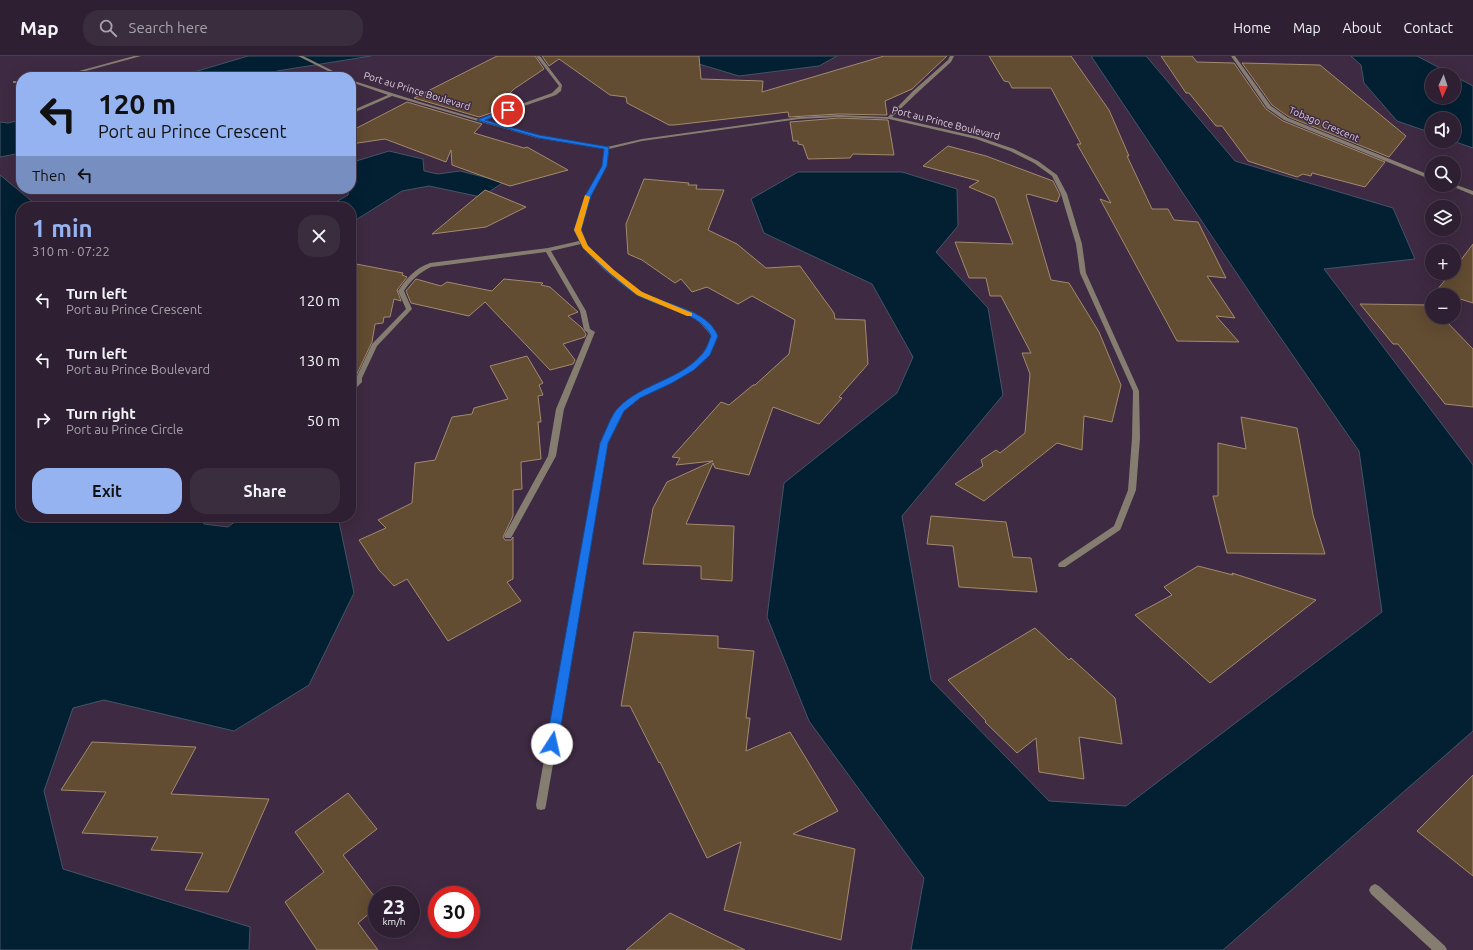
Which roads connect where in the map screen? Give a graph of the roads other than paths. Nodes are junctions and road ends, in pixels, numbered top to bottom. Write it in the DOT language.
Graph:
graph roads {
  1 [pos="139,56"];
  2 [pos="300,56"];
  3 [pos="538,56"];
  4 [pos="952,56"];
  5 [pos="1233,56"];
  6 [pos="79,72"];
  7 [pos="332,72"];
  8 [pos="356,83"];
  9 [pos="391,95"];
  10 [pos="356,111"];
  11 [pos="889,118"];
  12 [pos="479,120"];
  13 [pos="607,148"];
  14 [pos="1425,175"];
  15 [pos="1461,188"];
  16 [pos="1473,193"];
  17 [pos="583,242"];
  18 [pos="548,250"];
  19 [pos="356,384"];
  20 [pos="508,536"];
  21 [pos="1062,565"];
  22 [pos="541,805"];
  23 [pos="1375,890"];
  24 [pos="1441,950"];
  1 -- 6 [label="street"];
  2 -- 7 [label="street"];
  3 -- 12 [label="street"];
  4 -- 11 [label="street"];
  5 -- 14 [label="street, Tobago Crescent"];
  8 -- 9 [label="street, Port au Prince Boulevard"];
  9 -- 10 [label="street"];
  9 -- 12 [label="street, Port au Prince Boulevard"];
  11 -- 13 [label="street, Port au Prince Boulevard"];
  11 -- 21 [label="street, Port au Prince Boulevard"];
  12 -- 13 [label="street, Port au Prince Boulevard"];
  13 -- 17 [label="street"];
  15 -- 16 [label="street"];
  17 -- 18 [label="street"];
  17 -- 22 [label="street"];
  18 -- 19 [label="street"];
  18 -- 20 [label="street"];
  23 -- 24 [label="street"];
}
